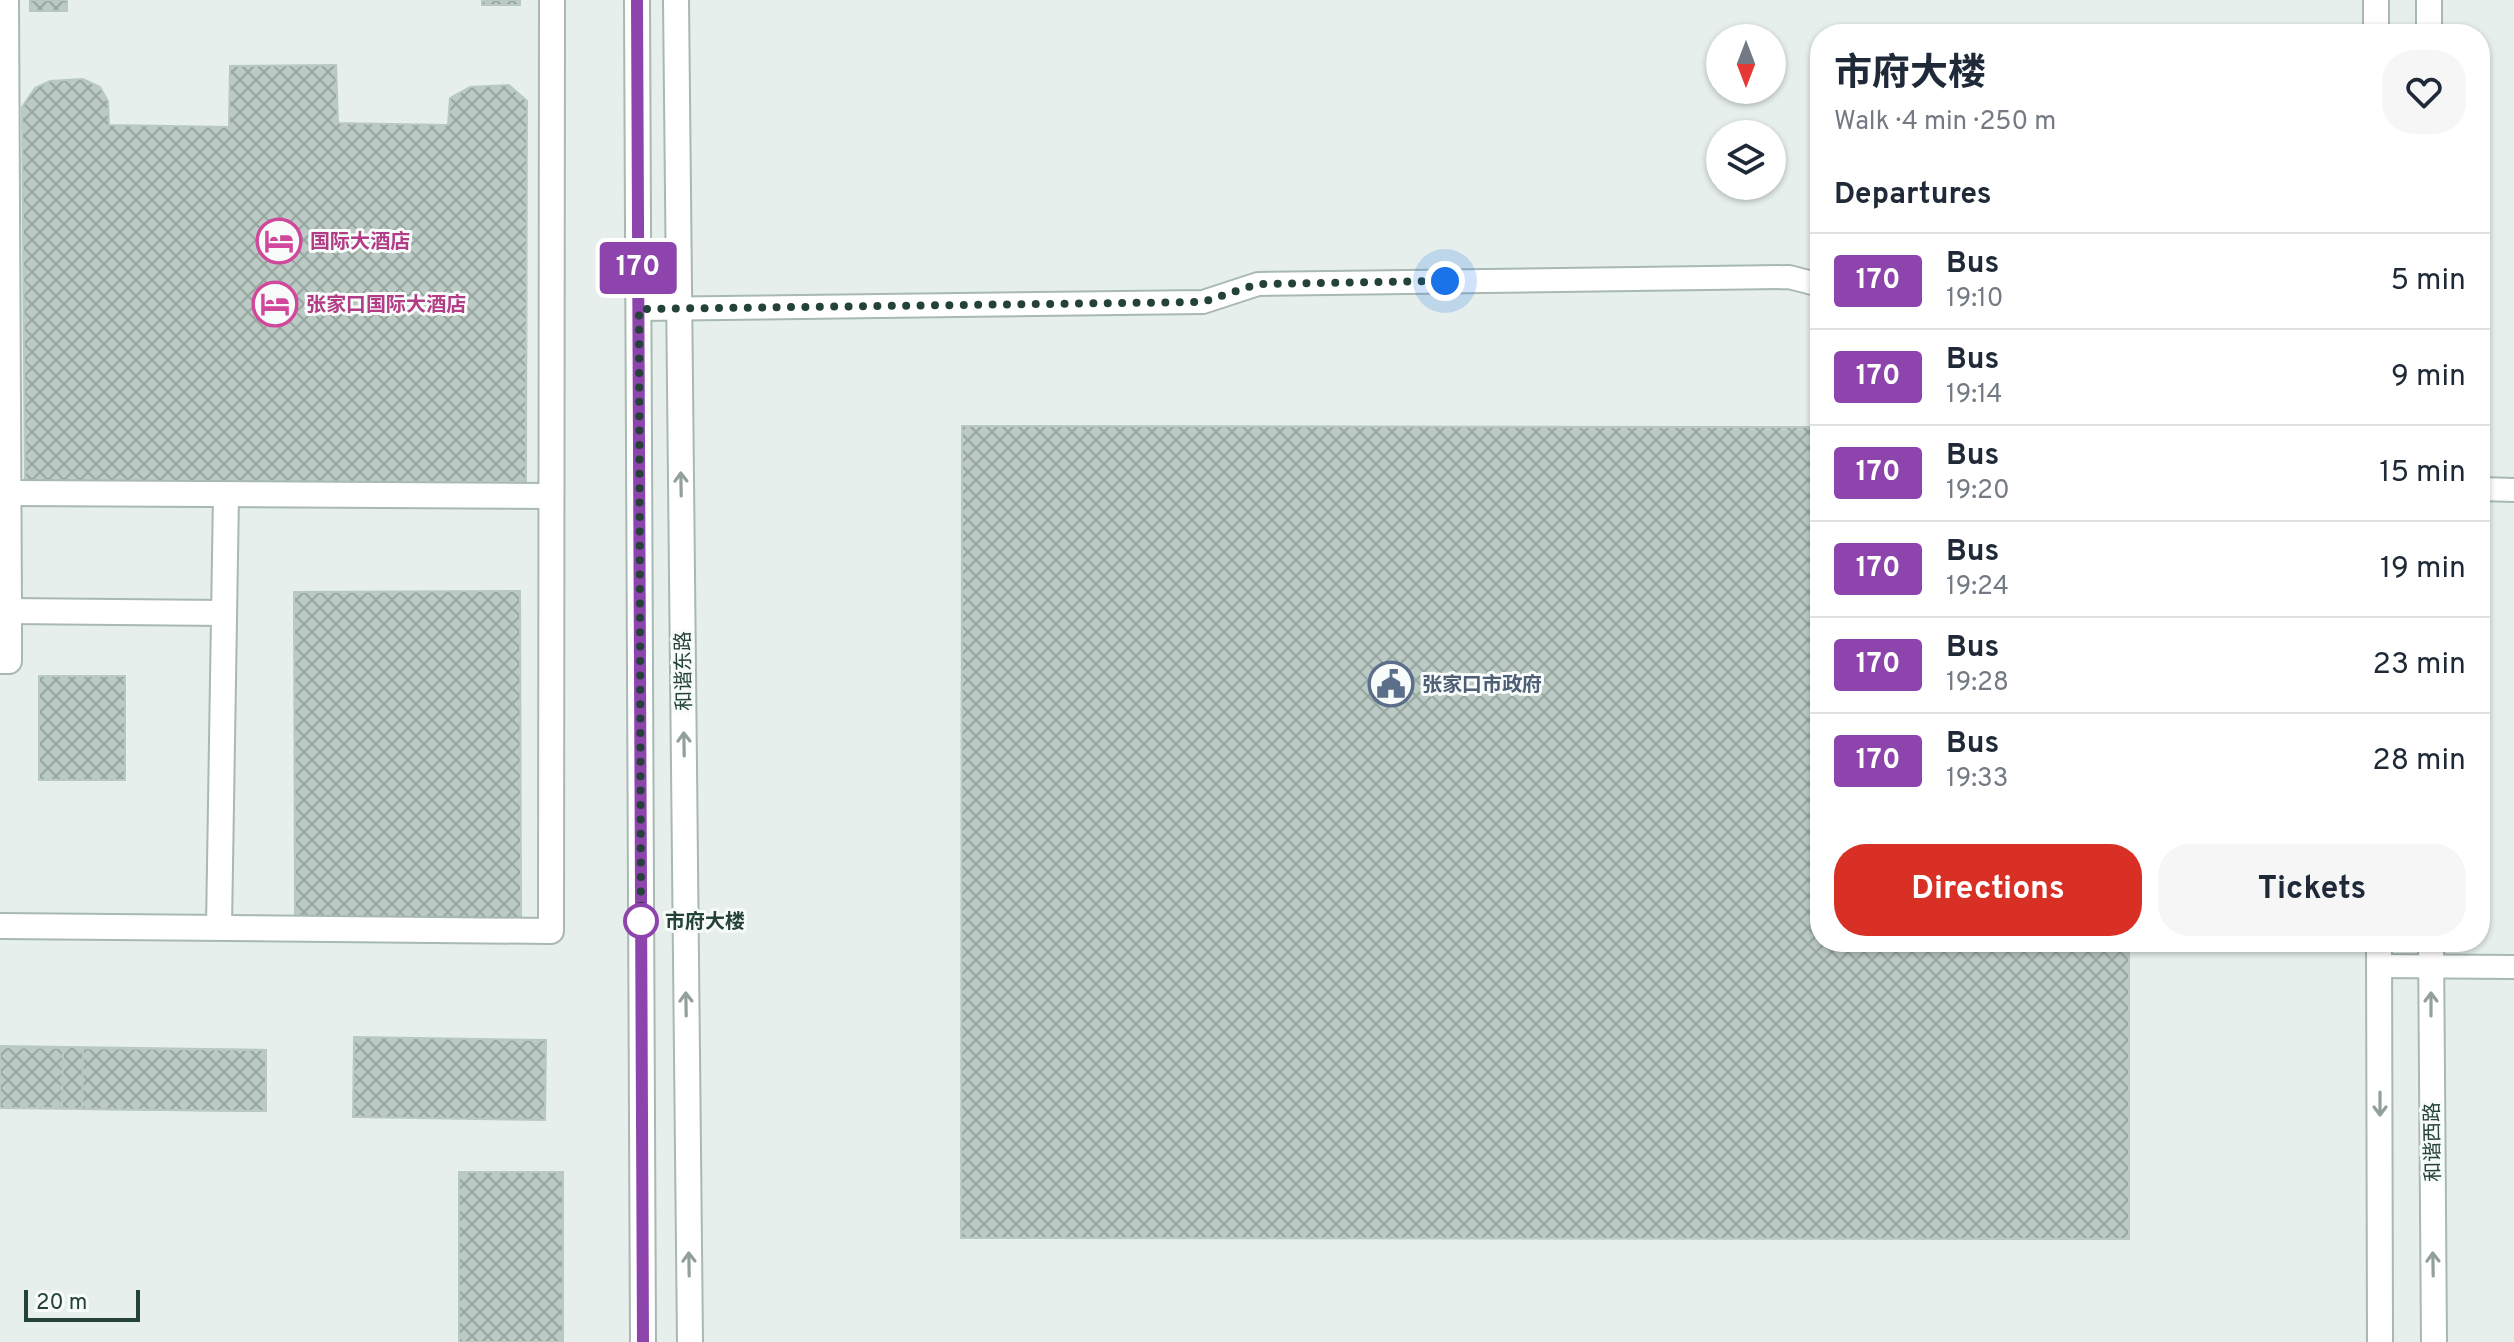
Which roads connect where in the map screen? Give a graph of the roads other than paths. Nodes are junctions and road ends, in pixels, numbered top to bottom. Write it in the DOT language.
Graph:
graph roads {
  1 [pos="6,0"];
  2 [pos="552,0"];
  3 [pos="637,0"];
  4 [pos="676,0"];
  5 [pos="2376,0"];
  6 [pos="2429,0"];
  7 [pos="2376,24"];
  8 [pos="2429,24"];
  9 [pos="1810,282"];
  10 [pos="679,307"];
  11 [pos="639,309"];
  12 [pos="2490,489"];
  13 [pos="2514,490"];
  14 [pos="10,493"];
  15 [pos="226,495"];
  16 [pos="551,496"];
  17 [pos="9,611"];
  18 [pos="224,613"];
  19 [pos="0,661"];
  20 [pos="0,926"];
  21 [pos="219,927"];
  22 [pos="2379,954"];
  23 [pos="2431,954"];
  24 [pos="2514,967"];
  25 [pos="643,1342"];
  26 [pos="690,1342"];
  27 [pos="2380,1342"];
  28 [pos="2434,1342"];
  1 -- 14 [label="street"];
  2 -- 16 [label="street"];
  3 -- 11 [label="street"];
  4 -- 10 [label="street, 和谐东路"];
  5 -- 7 [label="street"];
  6 -- 8 [label="street"];
  9 -- 10 [label="lane"];
  10 -- 11 [label="lane"];
  26 -- 10 [label="street, 和谐东路, one-way"];
  11 -- 25 [label="street"];
  12 -- 13 [label="lane"];
  14 -- 15 [label="street"];
  14 -- 17 [label="street"];
  15 -- 16 [label="street"];
  15 -- 18 [label="street"];
  16 -- 21 [label="street"];
  17 -- 18 [label="street"];
  17 -- 19 [label="street"];
  18 -- 21 [label="street"];
  20 -- 21 [label="street"];
  22 -- 23 [label="lane"];
  22 -- 27 [label="street, one-way"];
  23 -- 24 [label="lane"];
  28 -- 23 [label="street, 和谐西路, one-way"];
}
